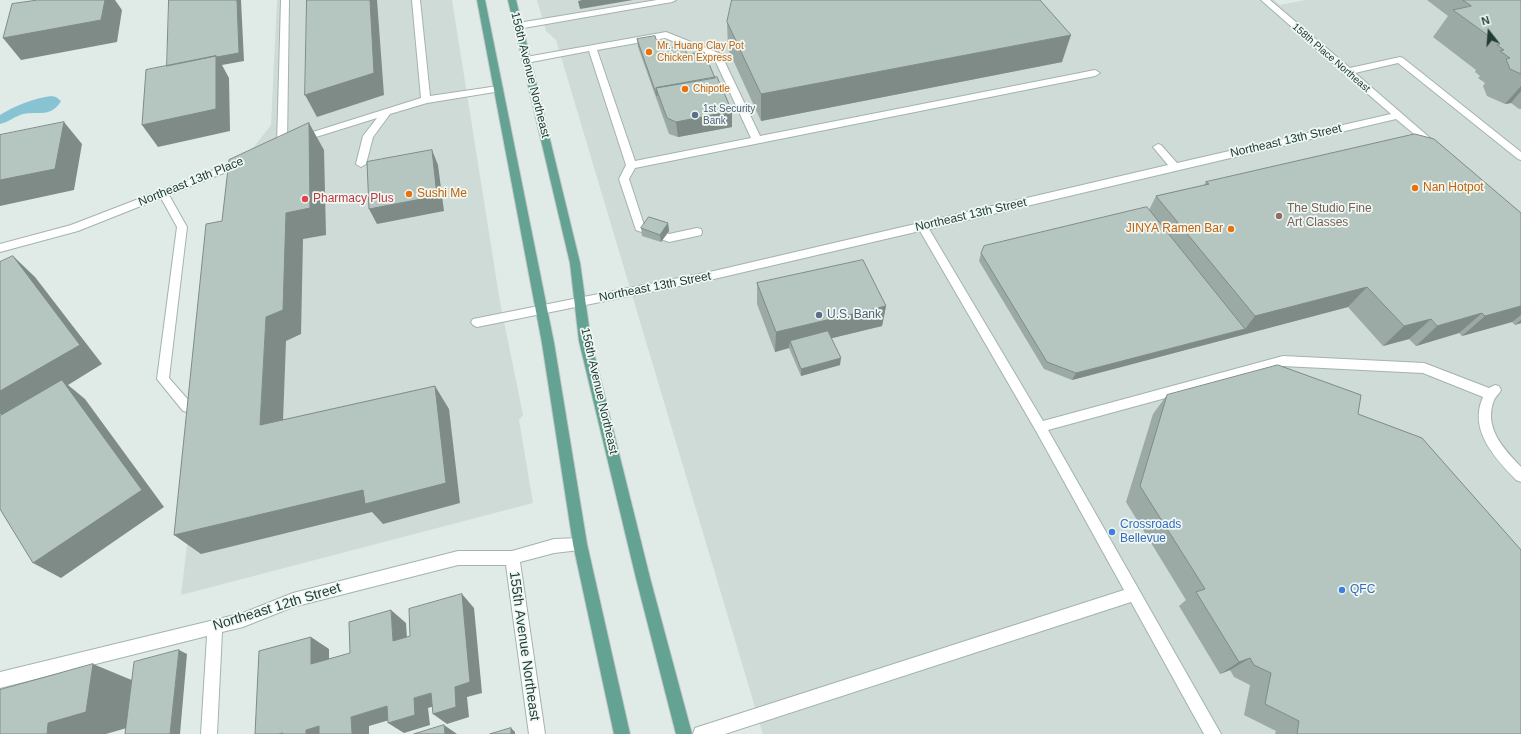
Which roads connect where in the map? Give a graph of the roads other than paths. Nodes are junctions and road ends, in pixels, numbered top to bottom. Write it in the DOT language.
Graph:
graph roads {
  1 [pos="285,0"];
  2 [pos="416,0"];
  3 [pos="481,0"];
  4 [pos="512,0"];
  5 [pos="672,0"];
  6 [pos="1266,0"];
  7 [pos="518,26"];
  8 [pos="592,48"];
  9 [pos="526,60"];
  10 [pos="1346,72"];
  11 [pos="1095,73"];
  12 [pos="498,89"];
  13 [pos="426,100"];
  14 [pos="386,113"];
  15 [pos="1398,115"];
  16 [pos="757,140"];
  17 [pos="1158,147"];
  18 [pos="1440,151"];
  19 [pos="252,157"];
  20 [pos="1521,157"];
  21 [pos="360,164"];
  22 [pos="631,165"];
  23 [pos="1175,167"];
  24 [pos="163,193"];
  25 [pos="923,226"];
  26 [pos="696,232"];
  27 [pos="0,248"];
  28 [pos="581,301"];
  29 [pos="541,308"];
  30 [pos="477,322"];
  31 [pos="187,407"];
  32 [pos="1040,428"];
  33 [pos="1521,476"];
  34 [pos="580,544"];
  35 [pos="512,558"];
  36 [pos="1134,594"];
  37 [pos="216,626"];
  38 [pos="0,680"];
  39 [pos="208,734"];
  40 [pos="537,734"];
  41 [pos="622,734"];
  42 [pos="684,734"];
  43 [pos="702,734"];
  44 [pos="1213,734"];
  1 -- 14 [label="street"];
  2 -- 13 [label="street"];
  3 -- 12 [label="main road"];
  4 -- 7 [label="main road, 156th Avenue Northeast"];
  5 -- 7 [label="street"];
  6 -- 10 [label="street, 158th Place Northeast"];
  7 -- 9 [label="main road, 156th Avenue Northeast"];
  8 -- 9 [label="street"];
  8 -- 16 [label="street"];
  8 -- 22 [label="street"];
  9 -- 28 [label="main road, 156th Avenue Northeast"];
  10 -- 15 [label="street, 158th Place Northeast"];
  10 -- 20 [label="street"];
  11 -- 16 [label="street"];
  12 -- 13 [label="street"];
  12 -- 29 [label="main road"];
  13 -- 14 [label="street"];
  14 -- 21 [label="street"];
  15 -- 18 [label="street, 158th Place Northeast"];
  15 -- 23 [label="street, Northeast 13th Street"];
  16 -- 22 [label="street"];
  17 -- 23 [label="street"];
  19 -- 24 [label="street, Northeast 13th Place"];
  22 -- 26 [label="street"];
  23 -- 25 [label="street, Northeast 13th Street"];
  24 -- 27 [label="street, Northeast 13th Place"];
  24 -- 31 [label="street"];
  25 -- 28 [label="street, Northeast 13th Street"];
  25 -- 32 [label="street"];
  28 -- 29 [label="street, Northeast 13th Street"];
  28 -- 42 [label="main road, 156th Avenue Northeast"];
  29 -- 30 [label="street, Northeast 13th Street"];
  29 -- 34 [label="main road"];
  32 -- 33 [label="street"];
  32 -- 36 [label="street"];
  34 -- 35 [label="street, Northeast 12th Street"];
  34 -- 41 [label="main road"];
  35 -- 37 [label="street, Northeast 12th Street"];
  35 -- 40 [label="street, 155th Avenue Northeast"];
  36 -- 43 [label="street"];
  36 -- 44 [label="street"];
  37 -- 38 [label="street, Northeast 12th Street"];
  37 -- 39 [label="street"];
}
